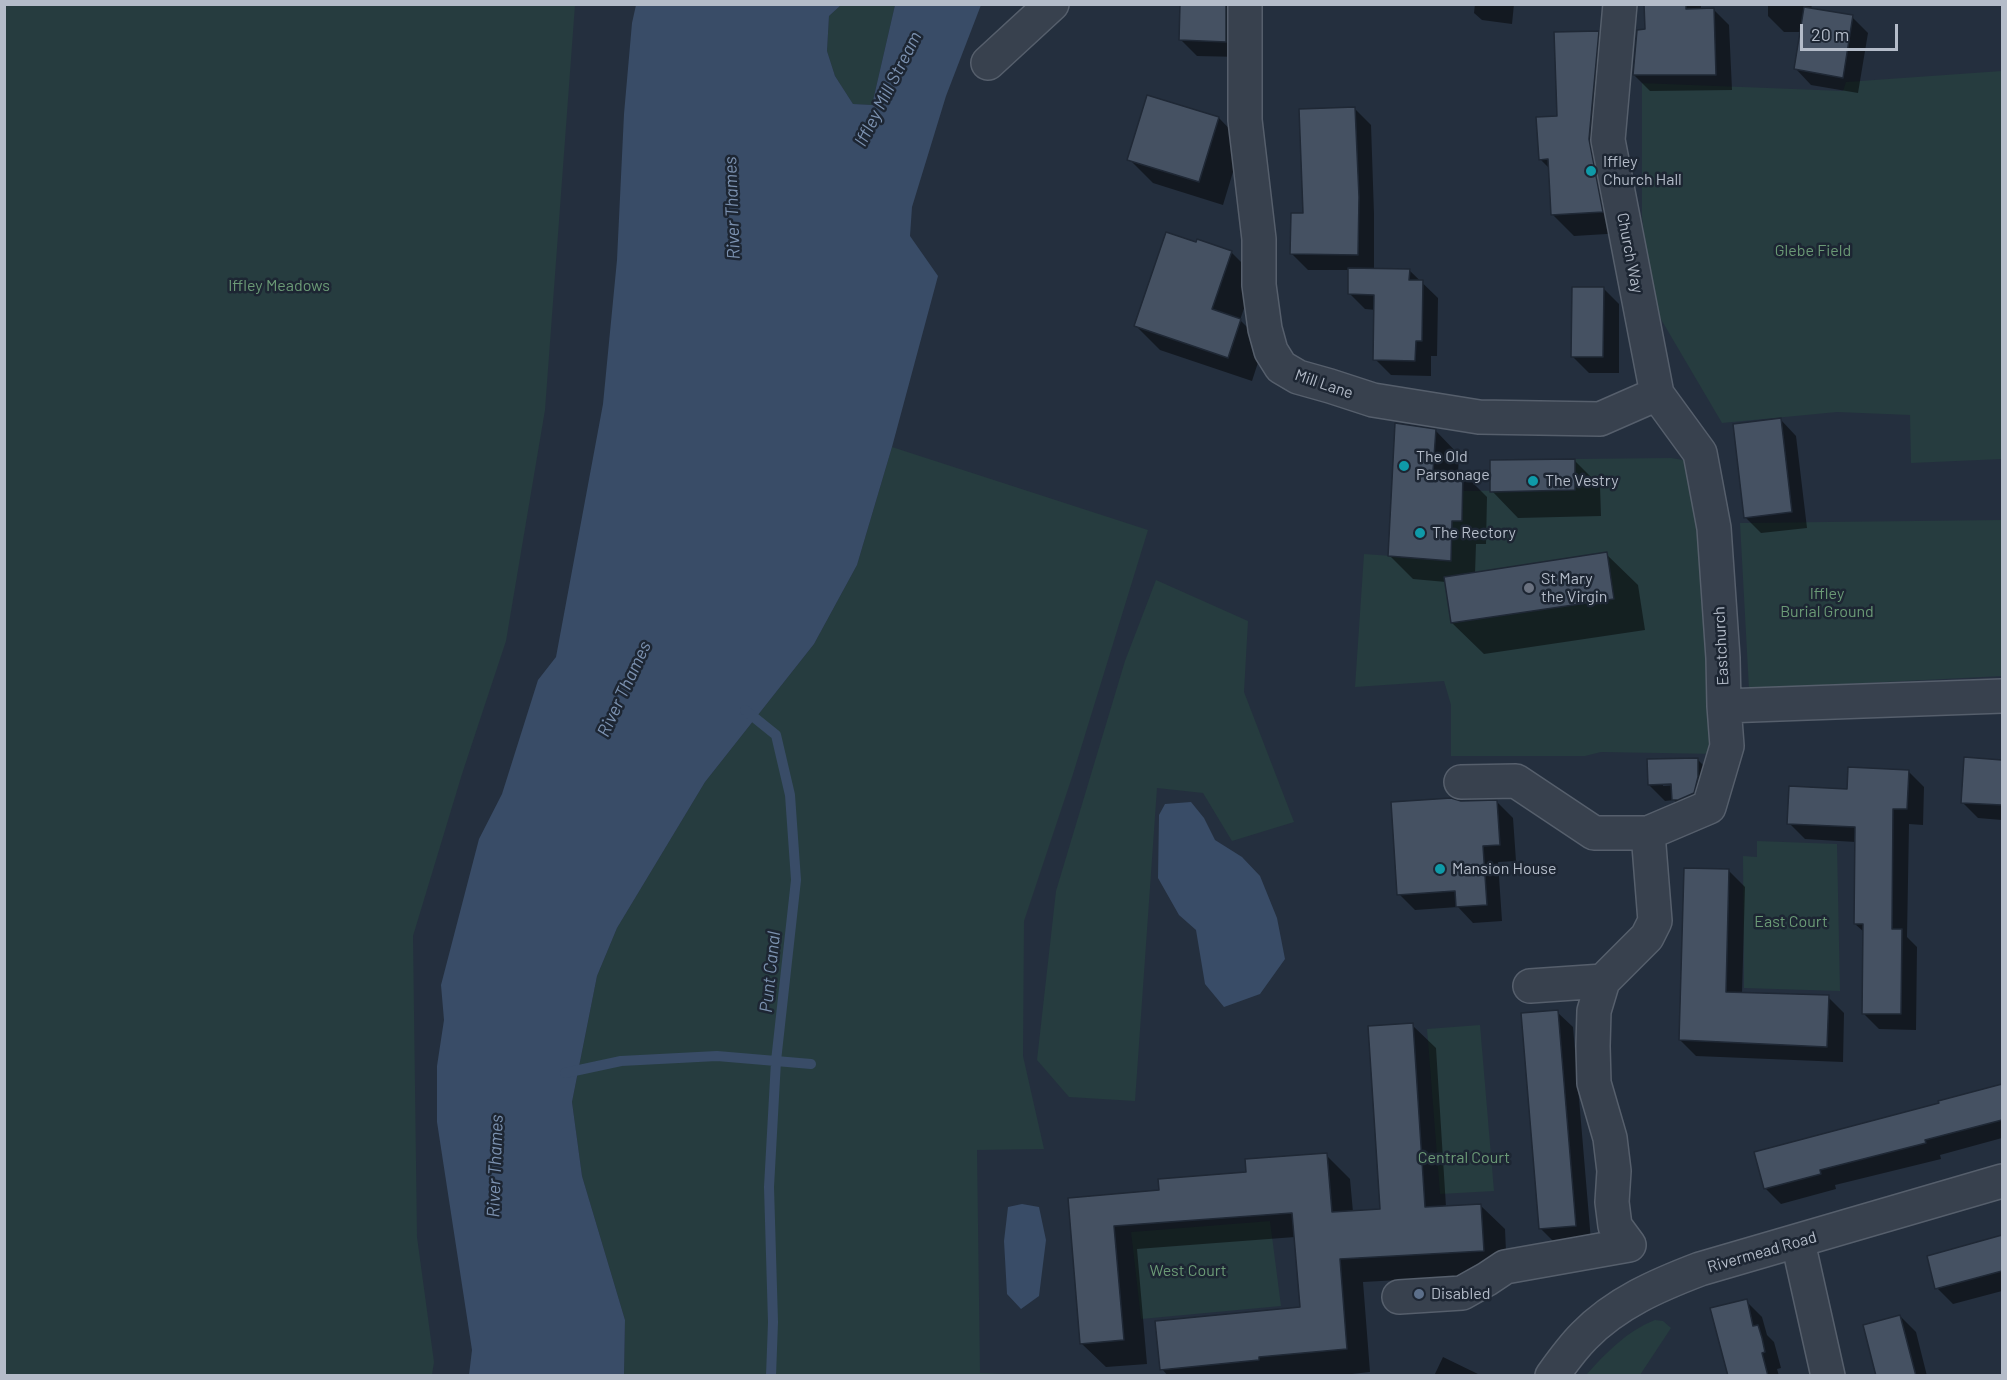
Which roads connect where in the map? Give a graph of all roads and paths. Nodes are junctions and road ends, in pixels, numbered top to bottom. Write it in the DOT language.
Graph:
graph roads {
  1 [pos="1052,4"];
  2 [pos="1245,4"];
  3 [pos="1620,4"];
  4 [pos="988,63"];
  5 [pos="1657,394"];
  6 [pos="2002,696"];
  7 [pos="1724,706"];
  8 [pos="1461,782"];
  9 [pos="1648,833"];
  10 [pos="1603,981"];
  11 [pos="1530,986"];
  12 [pos="2002,1181"];
  13 [pos="1798,1242"];
  14 [pos="1629,1245"];
  15 [pos="1654,1287"];
  16 [pos="1400,1297"];
  17 [pos="1552,1376"];
  18 [pos="1828,1376"];
  1 -- 4 [label="street"];
  2 -- 5 [label="street, Mill Lane"];
  3 -- 5 [label="street, Church Way"];
  5 -- 7 [label="street, Eastchurch"];
  6 -- 7 [label="street, Eastchurch"];
  7 -- 9 [label="street"];
  8 -- 9 [label="street"];
  9 -- 10 [label="street"];
  10 -- 11 [label="street"];
  10 -- 14 [label="street"];
  12 -- 13 [label="street, Rivermead Road"];
  13 -- 15 [label="street, Rivermead Road"];
  13 -- 18 [label="street"];
  14 -- 15 [label="street"];
  14 -- 16 [label="street"];
  15 -- 17 [label="street, Rivermead Road"];
}
